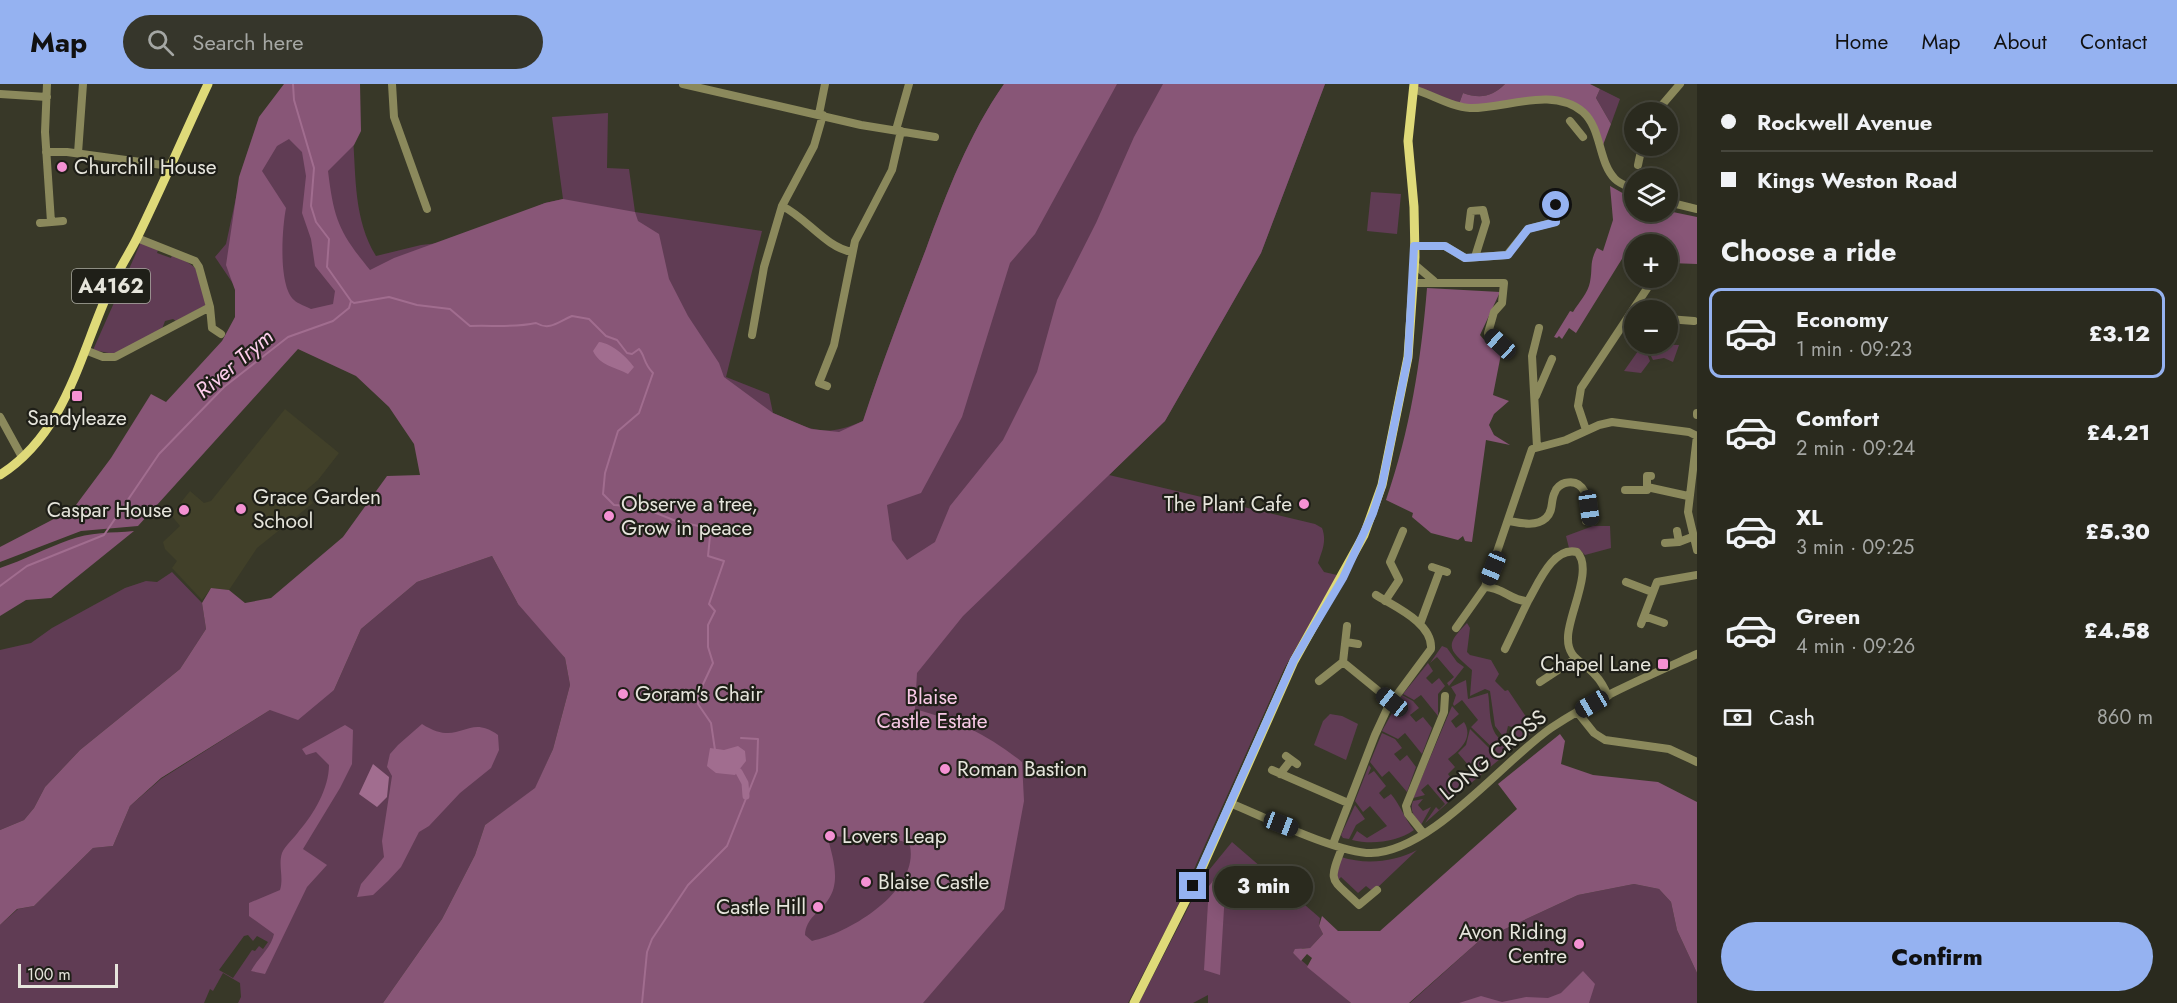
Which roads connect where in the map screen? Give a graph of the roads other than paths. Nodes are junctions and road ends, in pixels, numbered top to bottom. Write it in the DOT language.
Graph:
graph roads {
  1 [pos="47,84"];
  2 [pos="83,84"];
  3 [pos="208,84"];
  4 [pos="392,84"];
  5 [pos="683,84"];
  6 [pos="825,84"];
  7 [pos="909,84"];
  8 [pos="1680,84"];
  9 [pos="1413,87"];
  10 [pos="0,94"];
  11 [pos="47,97"];
  12 [pos="1665,102"];
  13 [pos="821,114"];
  14 [pos="1588,118"];
  15 [pos="1570,121"];
  16 [pos="1577,127"];
  17 [pos="898,130"];
  18 [pos="935,137"];
  19 [pos="1582,137"];
  20 [pos="46,152"];
  21 [pos="78,153"];
  22 [pos="1640,156"];
  23 [pos="1638,165"];
  24 [pos="170,166"];
  25 [pos="1624,184"];
  26 [pos="1558,202"];
  27 [pos="427,204"];
  28 [pos="1678,204"];
  29 [pos="782,206"];
  30 [pos="1697,209"];
  31 [pos="63,221"];
  32 [pos="51,222"];
  33 [pos="40,223"];
  34 [pos="1469,226"];
  35 [pos="137,238"];
  36 [pos="1414,246"];
  37 [pos="852,252"];
  38 [pos="1475,257"];
  39 [pos="1414,264"];
  40 [pos="1434,281"];
  41 [pos="1414,283"];
  42 [pos="210,307"];
  43 [pos="1678,320"];
  44 [pos="1694,321"];
  45 [pos="1539,328"];
  46 [pos="1624,328"];
  47 [pos="750,331"];
  48 [pos="221,334"];
  49 [pos="1500,344"];
  50 [pos="85,350"];
  51 [pos="1552,358"];
  52 [pos="827,386"];
  53 [pos="1535,398"];
  54 [pos="0,417"];
  55 [pos="1586,430"];
  56 [pos="1697,436"];
  57 [pos="1537,447"];
  58 [pos="22,457"];
  59 [pos="0,475"];
  60 [pos="1651,476"];
  61 [pos="1694,481"];
  62 [pos="1647,487"];
  63 [pos="1625,490"];
  64 [pos="1688,496"];
  65 [pos="1509,521"];
  66 [pos="1586,521"];
  67 [pos="1402,531"];
  68 [pos="1677,531"];
  69 [pos="1692,537"];
  70 [pos="1679,542"];
  71 [pos="1665,543"];
  72 [pos="1697,550"];
  73 [pos="1440,570"];
  74 [pos="1697,575"];
  75 [pos="1626,582"];
  76 [pos="1485,587"];
  77 [pos="1652,592"];
  78 [pos="1376,595"];
  79 [pos="1385,601"];
  80 [pos="1528,601"];
  81 [pos="1664,623"];
  82 [pos="1420,624"];
  83 [pos="1347,626"];
  84 [pos="1456,628"];
  85 [pos="1346,642"];
  86 [pos="1358,644"];
  87 [pos="1506,644"];
  88 [pos="1697,654"];
  89 [pos="1575,659"];
  90 [pos="1342,662"];
  91 [pos="1319,681"];
  92 [pos="1544,682"];
  93 [pos="1445,696"];
  94 [pos="1608,696"];
  95 [pos="1392,702"];
  96 [pos="1578,713"];
  97 [pos="1291,760"];
  98 [pos="1697,762"];
  99 [pos="1272,770"];
  100 [pos="1280,774"];
  101 [pos="1230,803"];
  102 [pos="1348,803"];
  103 [pos="1424,834"];
  104 [pos="1333,844"];
  105 [pos="1342,848"];
  106 [pos="1377,890"];
  107 [pos="1134,1003"];
  1 -- 11 [label="street"];
  2 -- 21 [label="street"];
  3 -- 24 [label="main road, A4162"];
  4 -- 27 [label="street"];
  5 -- 13 [label="street"];
  6 -- 13 [label="street"];
  7 -- 17 [label="street"];
  8 -- 12 [label="street"];
  9 -- 14 [label="street"];
  9 -- 36 [label="main road"];
  10 -- 11 [label="street"];
  11 -- 20 [label="street"];
  13 -- 17 [label="street"];
  13 -- 29 [label="street"];
  14 -- 16 [label="street"];
  14 -- 25 [label="street"];
  15 -- 16 [label="street"];
  16 -- 19 [label="street"];
  17 -- 18 [label="street"];
  17 -- 37 [label="street"];
  20 -- 21 [label="street"];
  20 -- 32 [label="street"];
  21 -- 24 [label="street"];
  22 -- 23 [label="street"];
  24 -- 35 [label="main road, A4162"];
  26 -- 38 [label="street"];
  28 -- 30 [label="street"];
  29 -- 37 [label="street"];
  29 -- 47 [label="street"];
  31 -- 32 [label="street"];
  32 -- 33 [label="street"];
  34 -- 38 [label="street"];
  35 -- 42 [label="street"];
  35 -- 50 [label="main road, A4162"];
  36 -- 38 [label="street"];
  36 -- 39 [label="main road"];
  37 -- 52 [label="street"];
  39 -- 40 [label="street"];
  39 -- 41 [label="main road"];
  40 -- 41 [label="street"];
  40 -- 49 [label="street"];
  41 -- 101 [label="main road"];
  42 -- 48 [label="street"];
  42 -- 50 [label="street"];
  43 -- 44 [label="street"];
  45 -- 53 [label="street"];
  46 -- 55 [label="street"];
  50 -- 58 [label="main road, A4162"];
  51 -- 53 [label="street"];
  53 -- 57 [label="street"];
  54 -- 58 [label="street"];
  55 -- 56 [label="street"];
  55 -- 57 [label="street"];
  56 -- 61 [label="street"];
  57 -- 65 [label="street"];
  58 -- 59 [label="main road, A4162"];
  60 -- 62 [label="street"];
  61 -- 64 [label="street"];
  62 -- 63 [label="street"];
  62 -- 64 [label="street"];
  64 -- 69 [label="street"];
  65 -- 66 [label="street"];
  65 -- 76 [label="street"];
  67 -- 79 [label="street"];
  68 -- 70 [label="street"];
  69 -- 70 [label="street"];
  69 -- 72 [label="street"];
  70 -- 71 [label="street"];
  73 -- 82 [label="street"];
  74 -- 77 [label="street"];
  75 -- 77 [label="street"];
  76 -- 80 [label="street"];
  76 -- 84 [label="street"];
  77 -- 81 [label="street"];
  78 -- 79 [label="street"];
  79 -- 82 [label="street"];
  80 -- 87 [label="street"];
  80 -- 89 [label="street"];
  82 -- 95 [label="street"];
  83 -- 85 [label="street"];
  85 -- 86 [label="street"];
  85 -- 90 [label="street"];
  88 -- 94 [label="street, LONG CROSS"];
  89 -- 92 [label="street"];
  89 -- 94 [label="street"];
  90 -- 91 [label="street"];
  90 -- 95 [label="street"];
  93 -- 103 [label="street"];
  94 -- 96 [label="street, LONG CROSS"];
  95 -- 102 [label="street"];
  96 -- 98 [label="street"];
  96 -- 103 [label="street, LONG CROSS"];
  97 -- 100 [label="street"];
  99 -- 100 [label="street"];
  100 -- 102 [label="street"];
  101 -- 104 [label="street, LONG CROSS"];
  101 -- 107 [label="main road"];
  102 -- 104 [label="street"];
  103 -- 105 [label="street, LONG CROSS"];
  104 -- 105 [label="street, LONG CROSS"];
  105 -- 106 [label="street"];
}
